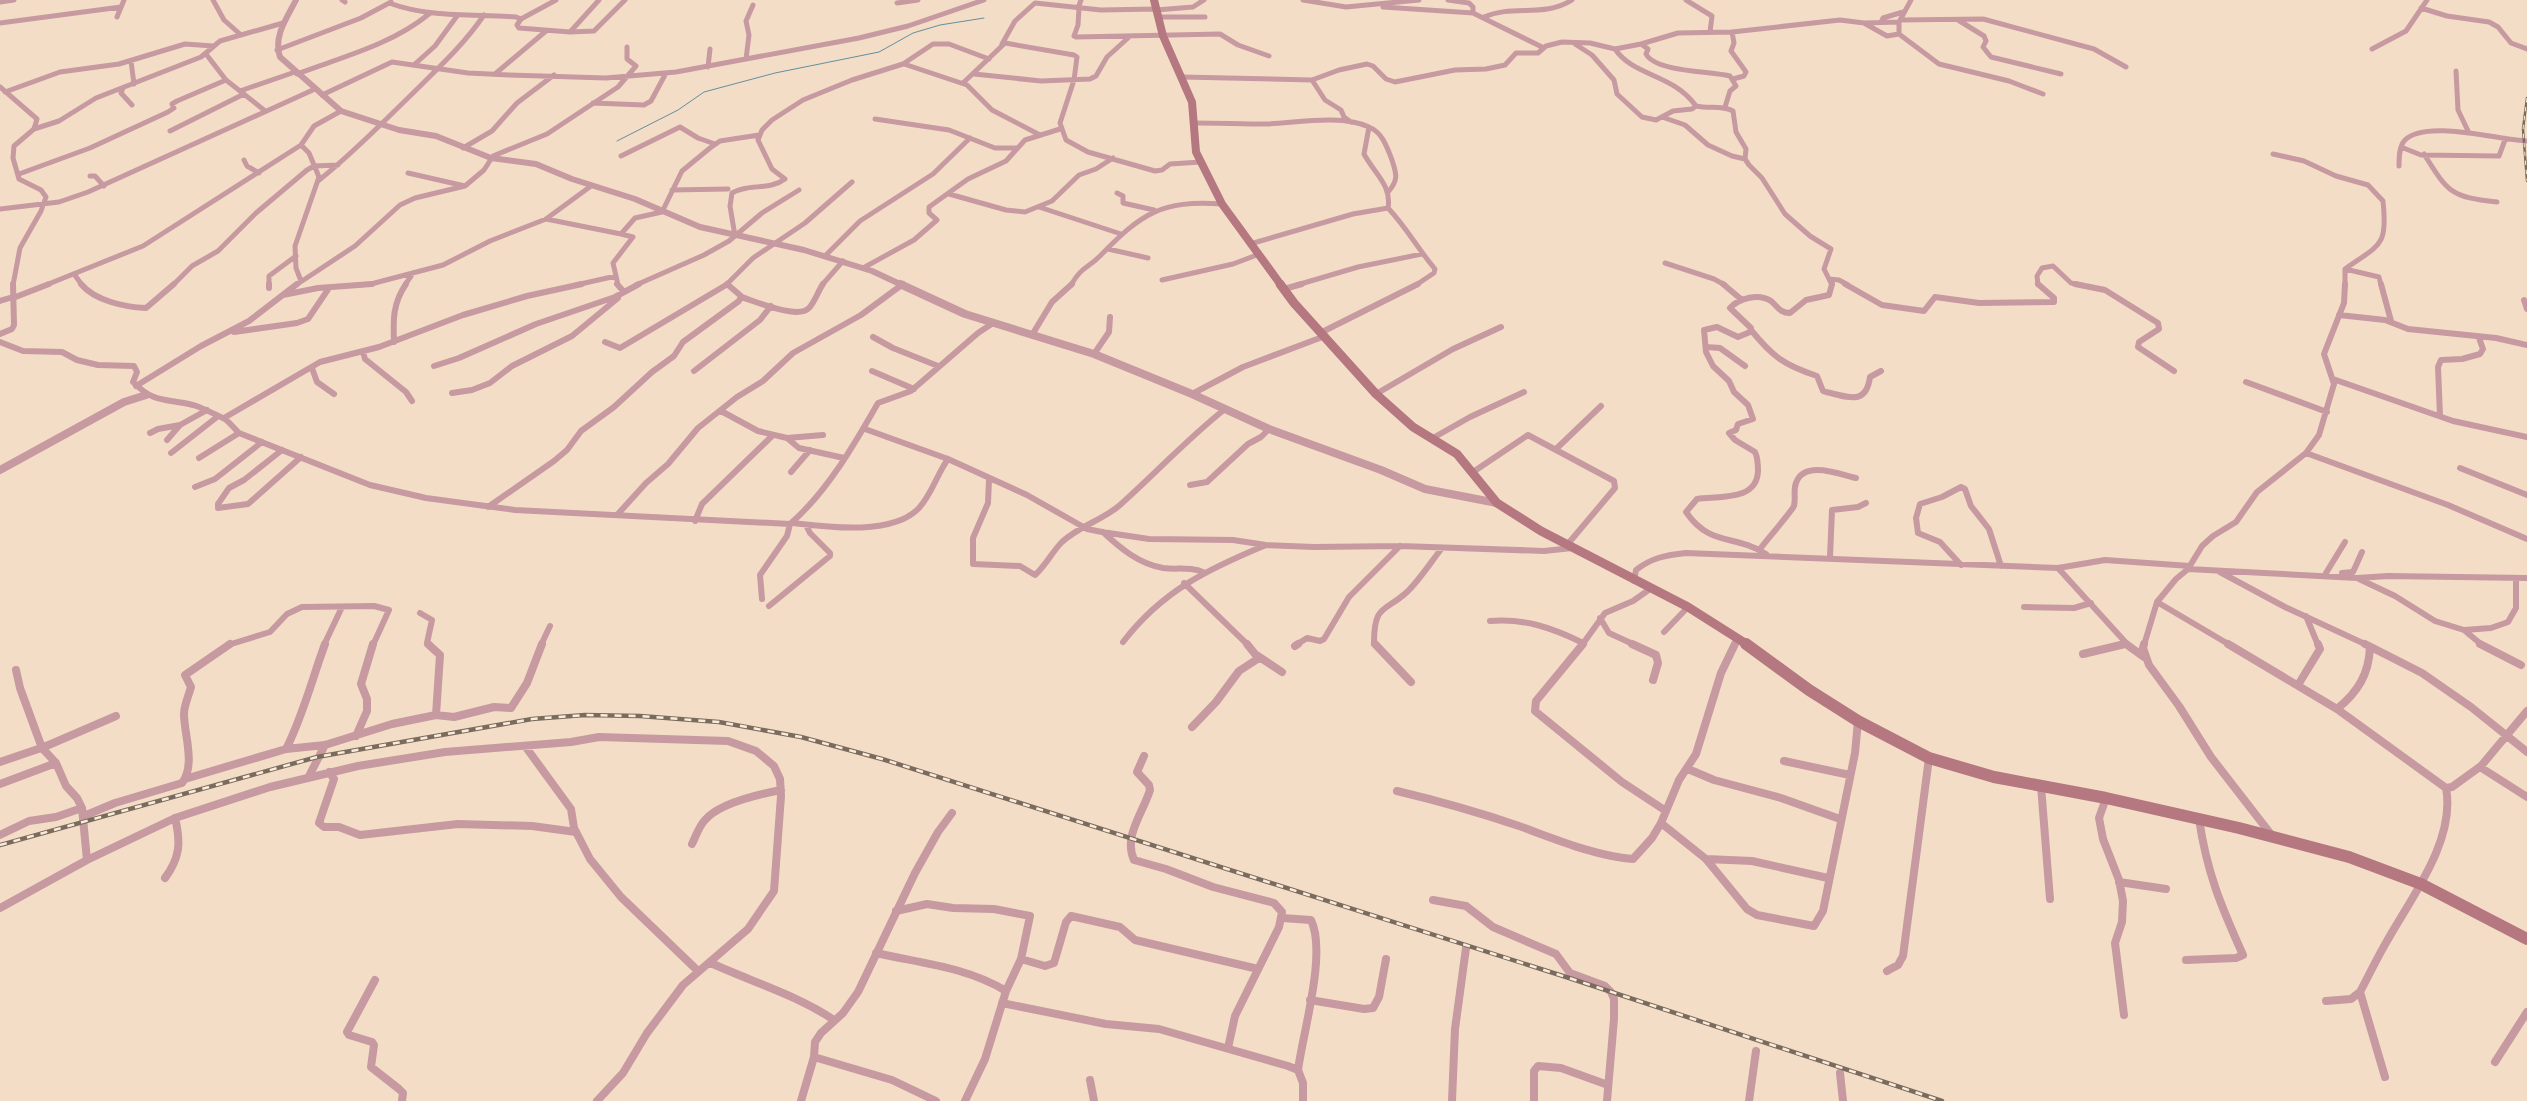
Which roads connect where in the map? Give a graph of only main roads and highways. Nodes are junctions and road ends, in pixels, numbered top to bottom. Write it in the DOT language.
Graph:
graph roads {
  1 [pos="1156,9"];
  2 [pos="2527,939"];
  1 -- 2 [label="main road"];
}
